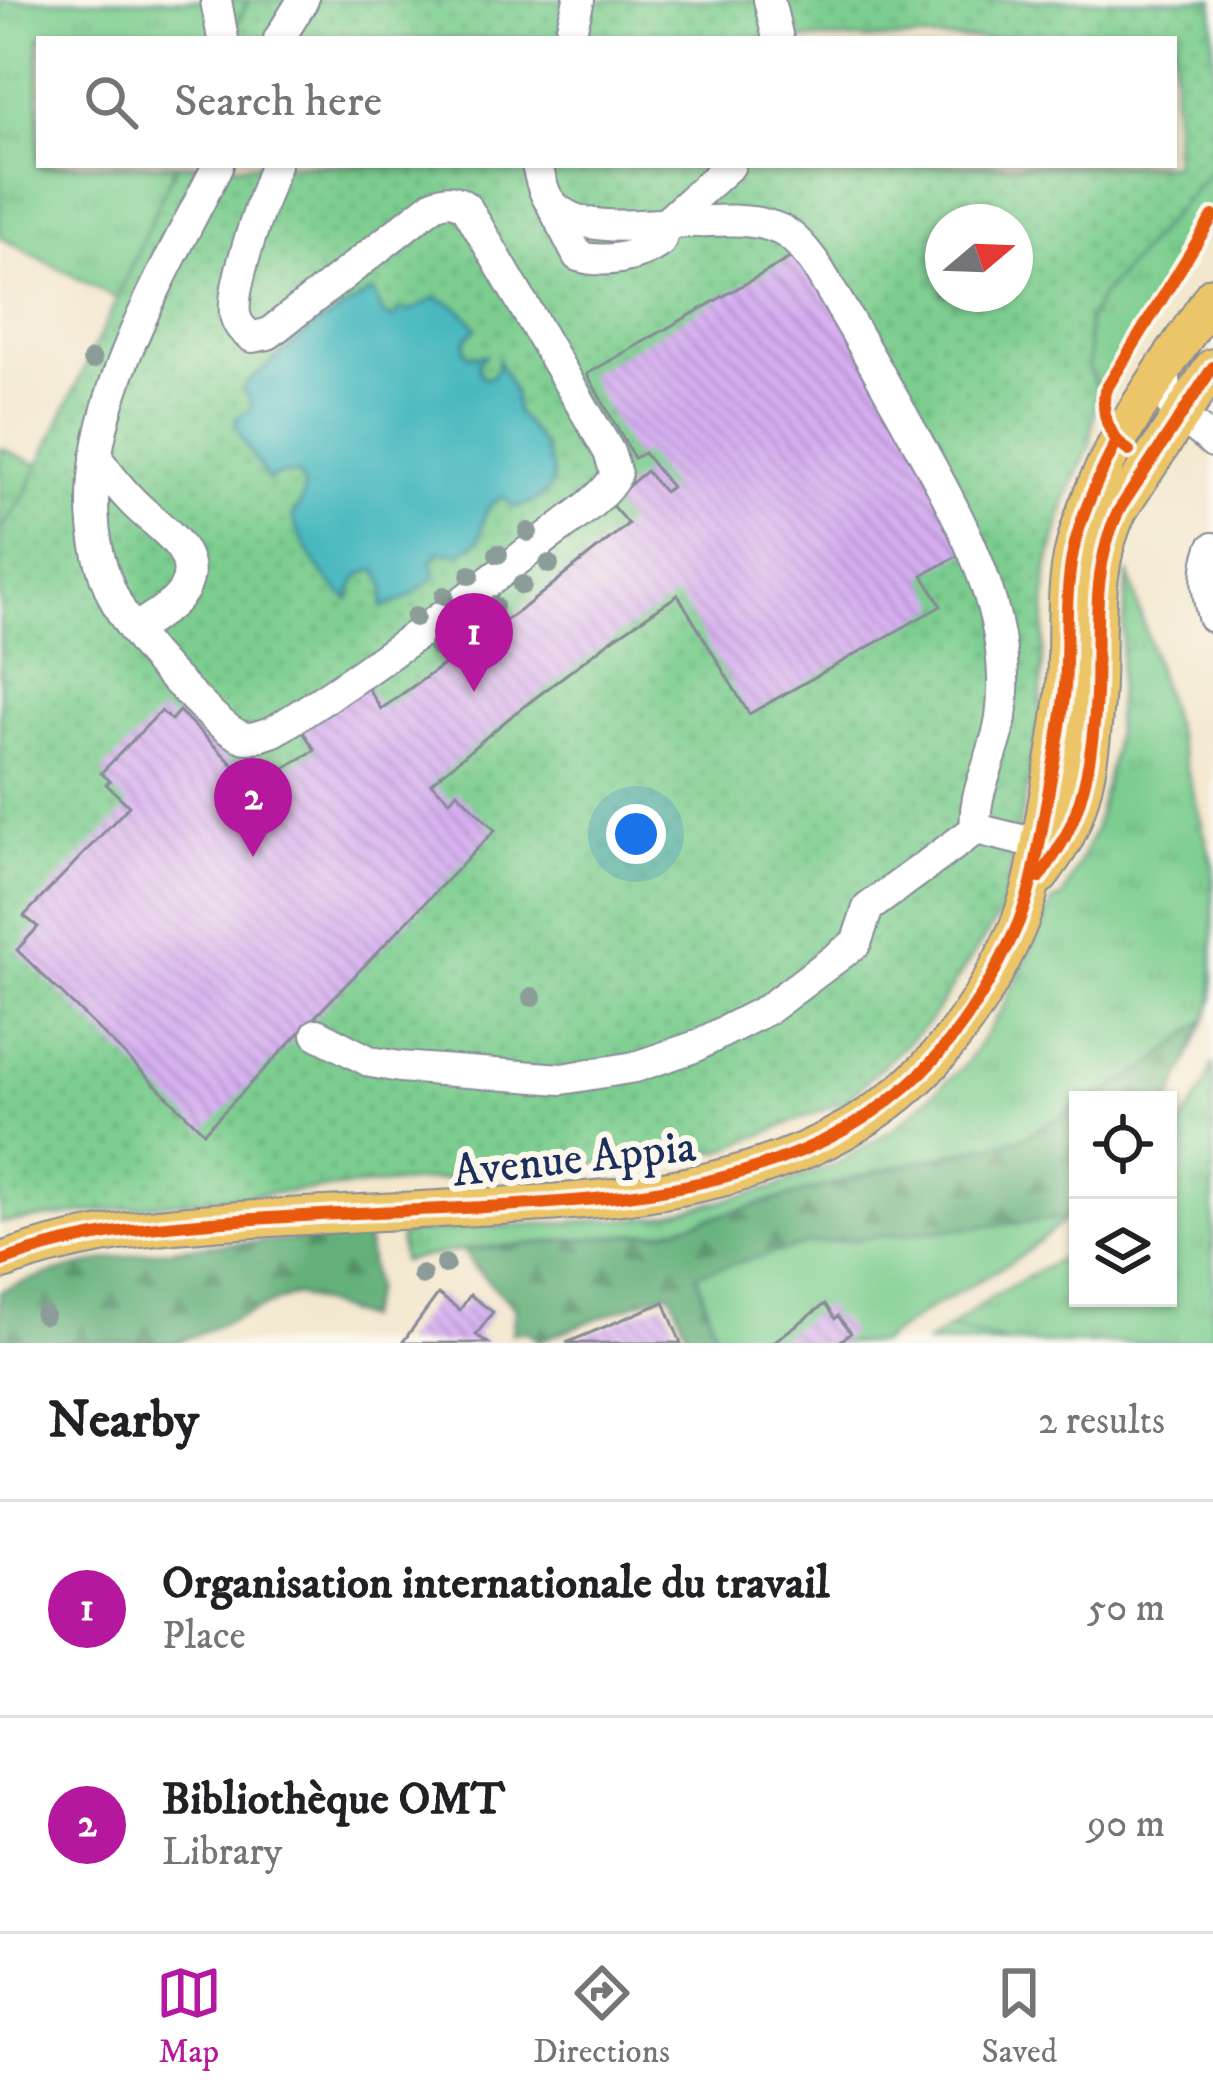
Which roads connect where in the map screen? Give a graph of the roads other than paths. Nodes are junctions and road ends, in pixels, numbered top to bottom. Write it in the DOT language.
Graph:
graph roads {
  1 [pos="217,0"];
  2 [pos="305,0"];
  3 [pos="579,0"];
  4 [pos="769,0"];
  5 [pos="223,36"];
  6 [pos="281,36"];
  7 [pos="304,36"];
  8 [pos="570,36"];
  9 [pos="777,36"];
  10 [pos="216,168"];
  11 [pos="274,168"];
  12 [pos="538,168"];
  13 [pos="727,168"];
  14 [pos="667,222"];
  15 [pos="1213,295"];
  16 [pos="1213,367"];
  17 [pos="1165,370"];
  18 [pos="1180,418"];
  19 [pos="1213,442"];
  20 [pos="96,457"];
  21 [pos="1213,548"];
  22 [pos="1213,617"];
  23 [pos="133,630"];
  24 [pos="976,829"];
  25 [pos="1040,840"];
  26 [pos="1030,893"];
  27 [pos="316,1034"];
  28 [pos="0,1262"];
  1 -- 5 [label="lane"];
  2 -- 6 [label="lane"];
  2 -- 7 [label="lane"];
  3 -- 8 [label="lane"];
  4 -- 9 [label="lane"];
  10 -- 20 [label="lane"];
  11 -- 23 [label="lane"];
  12 -- 14 [label="lane"];
  13 -- 14 [label="lane"];
  14 -- 24 [label="lane"];
  15 -- 17 [label="main road, Avenue Appia"];
  16 -- 18 [label="main road, Avenue Appia"];
  17 -- 18 [label="lane"];
  17 -- 25 [label="main road, Avenue Appia"];
  18 -- 19 [label="lane"];
  18 -- 26 [label="main road, Avenue Appia"];
  20 -- 23 [label="lane"];
  20 -- 23 [label="lane"];
  21 -- 22 [label="lane"];
  24 -- 25 [label="lane"];
  24 -- 27 [label="lane"];
  25 -- 26 [label="main road, Avenue Appia"];
  26 -- 28 [label="main road, Avenue Appia"];
}
